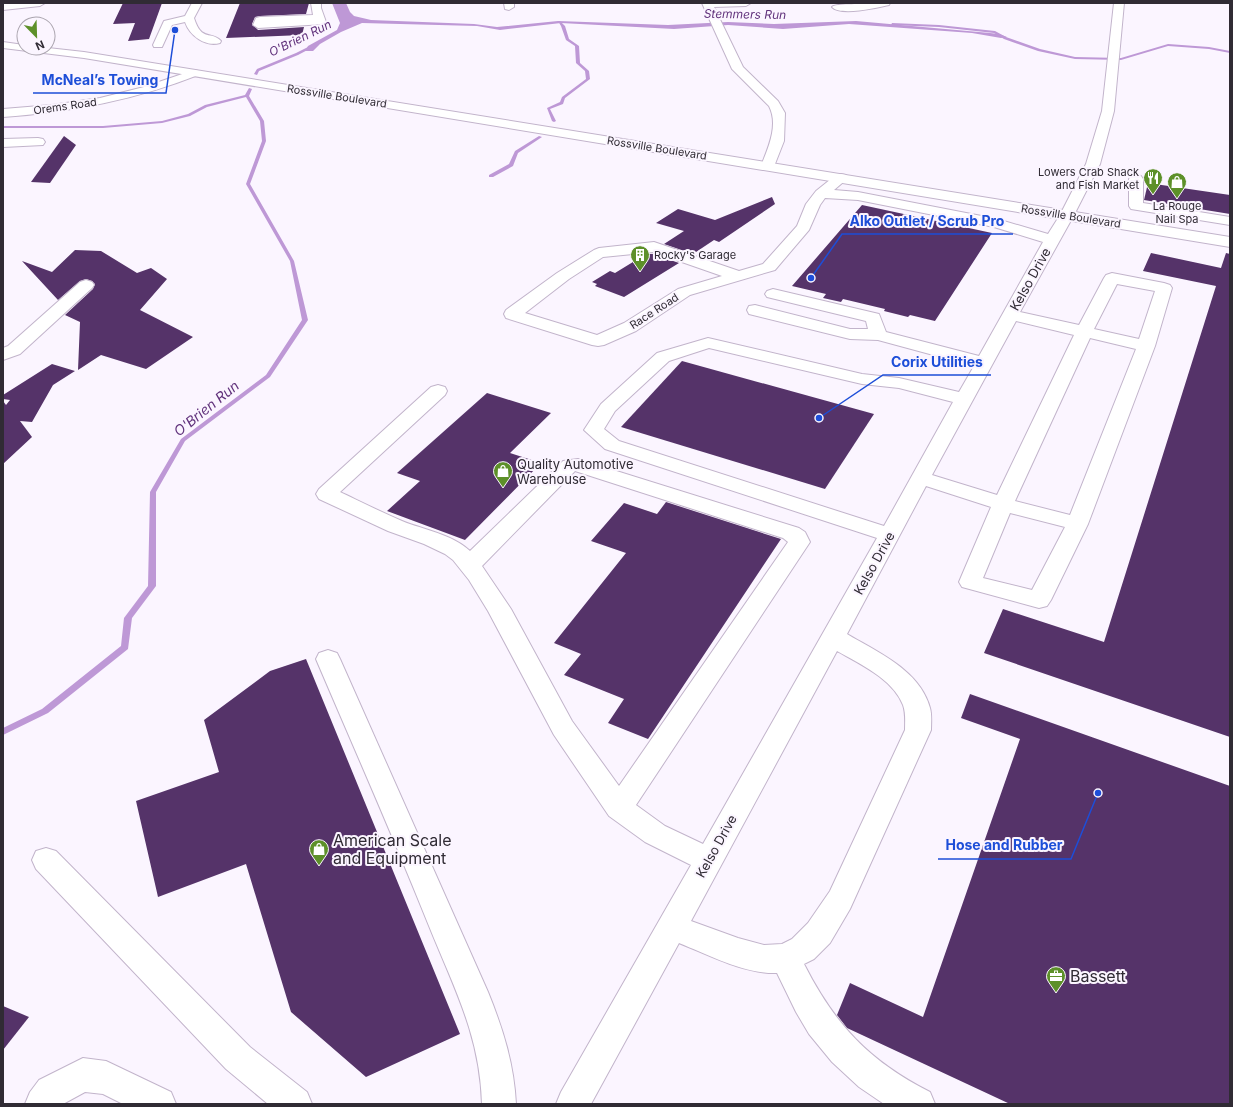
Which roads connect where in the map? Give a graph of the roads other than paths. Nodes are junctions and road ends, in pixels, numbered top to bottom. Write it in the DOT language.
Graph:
graph roads {
  1 [pos="40,3"];
  2 [pos="197,3"];
  3 [pos="316,3"];
  4 [pos="746,3"];
  5 [pos="885,3"];
  6 [pos="1119,3"];
  7 [pos="707,4"];
  8 [pos="5,7"];
  9 [pos="837,7"];
  10 [pos="189,18"];
  11 [pos="319,18"];
  12 [pos="4,19"];
  13 [pos="3,38"];
  14 [pos="16,40"];
  15 [pos="216,40"];
  16 [pos="3,45"];
  17 [pos="158,45"];
  18 [pos="56,48"];
  19 [pos="84,54"];
  20 [pos="194,73"];
  21 [pos="3,113"];
  22 [pos="38,142"];
  23 [pos="3,143"];
  24 [pos="768,166"];
  25 [pos="841,178"];
  26 [pos="1136,179"];
  27 [pos="821,194"];
  28 [pos="1067,215"];
  29 [pos="1230,221"];
  30 [pos="1052,240"];
  31 [pos="1230,242"];
  32 [pos="738,276"];
  33 [pos="86,285"];
  34 [pos="773,294"];
  35 [pos="755,310"];
  36 [pos="1011,315"];
  37 [pos="1084,332"];
  38 [pos="878,335"];
  39 [pos="1146,346"];
  40 [pos="9,353"];
  41 [pos="984,363"];
  42 [pos="438,391"];
  43 [pos="964,399"];
  44 [pos="921,478"];
  45 [pos="1003,504"];
  46 [pos="1077,524"];
  47 [pos="890,535"];
  48 [pos="469,565"];
  49 [pos="834,637"];
  50 [pos="328,659"];
  51 [pos="619,808"];
  52 [pos="46,860"];
  53 [pos="709,860"];
  54 [pos="672,926"];
  55 [pos="786,958"];
  56 [pos="42,1104"];
  57 [pos="159,1104"];
  58 [pos="295,1104"];
  59 [pos="499,1104"];
  60 [pos="572,1104"];
  61 [pos="918,1104"];
  1 -- 8 [label="street"];
  2 -- 10 [label="street"];
  3 -- 11 [label="street"];
  4 -- 7 [label="street"];
  5 -- 9 [label="street"];
  6 -- 28 [label="street, Kelso Drive"];
  7 -- 24 [label="street"];
  8 -- 12 [label="street"];
  10 -- 15 [label="street"];
  10 -- 17 [label="street"];
  11 -- 11 [label="street"];
  13 -- 14 [label="street"];
  16 -- 19 [label="street, Rossville Boulevard"];
  18 -- 19 [label="street, Rossville Boulevard"];
  19 -- 20 [label="street, Rossville Boulevard"];
  20 -- 21 [label="street, Orems Road"];
  20 -- 24 [label="street, Rossville Boulevard"];
  22 -- 23 [label="street"];
  24 -- 25 [label="street, Rossville Boulevard"];
  25 -- 27 [label="street, Race Road"];
  25 -- 28 [label="street, Rossville Boulevard"];
  26 -- 29 [label="street"];
  27 -- 30 [label="street"];
  27 -- 32 [label="street, Race Road"];
  28 -- 30 [label="street, Kelso Drive"];
  28 -- 31 [label="street, Rossville Boulevard"];
  30 -- 36 [label="street, Kelso Drive"];
  32 -- 32 [label="street, Race Road"];
  33 -- 40 [label="street"];
  34 -- 38 [label="street"];
  35 -- 38 [label="street"];
  36 -- 37 [label="street"];
  36 -- 41 [label="street, Kelso Drive"];
  37 -- 39 [label="street"];
  37 -- 39 [label="street"];
  37 -- 45 [label="street"];
  38 -- 41 [label="street"];
  39 -- 46 [label="street"];
  41 -- 43 [label="street, Kelso Drive"];
  42 -- 48 [label="street"];
  43 -- 44 [label="street, Kelso Drive"];
  43 -- 47 [label="street"];
  44 -- 45 [label="street"];
  44 -- 47 [label="street, Kelso Drive"];
  45 -- 46 [label="street"];
  45 -- 46 [label="street"];
  47 -- 49 [label="street, Kelso Drive"];
  48 -- 51 [label="street"];
  48 -- 51 [label="street"];
  49 -- 53 [label="street, Kelso Drive"];
  49 -- 55 [label="street"];
  50 -- 59 [label="street"];
  51 -- 53 [label="street"];
  52 -- 58 [label="street"];
  53 -- 54 [label="street, Kelso Drive"];
  54 -- 55 [label="street"];
  54 -- 60 [label="street, Kelso Drive"];
  55 -- 61 [label="street"];
  56 -- 57 [label="street"];
}
